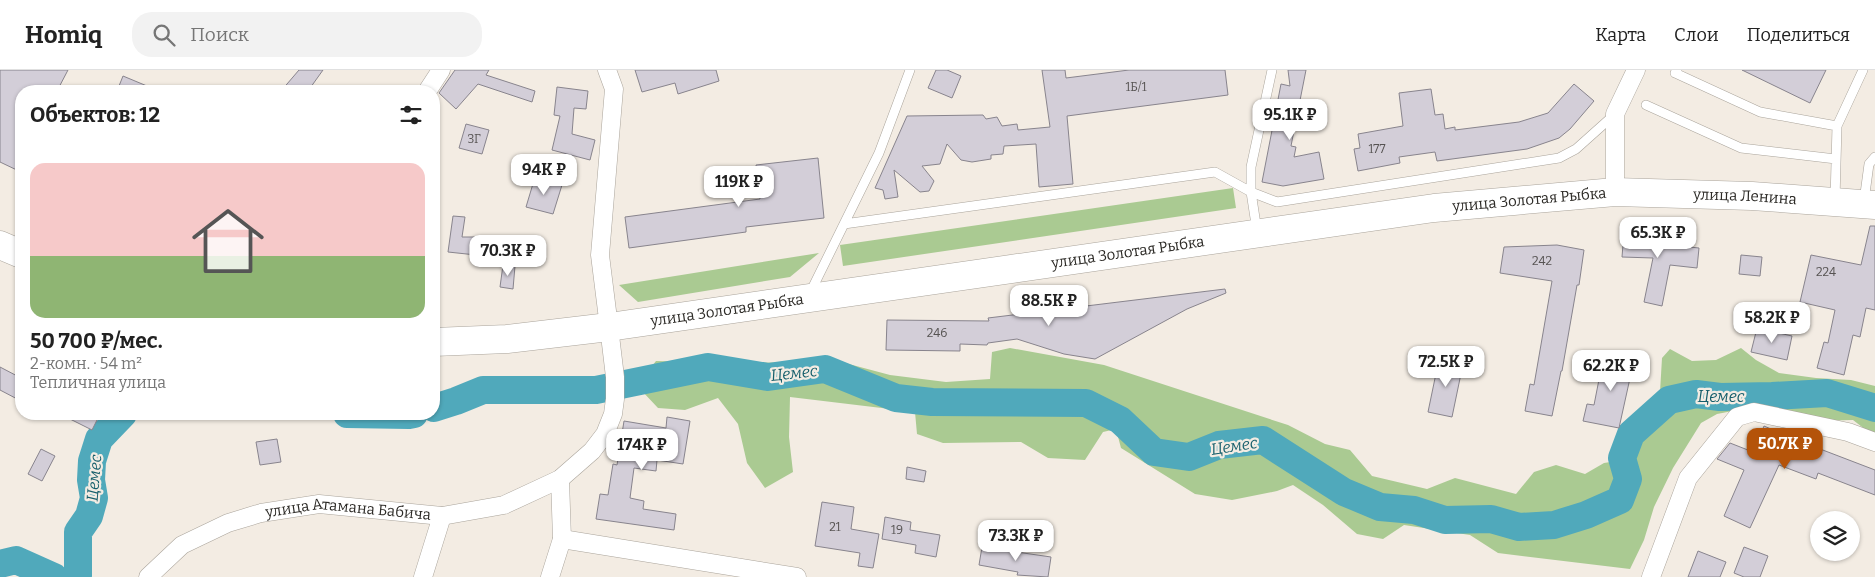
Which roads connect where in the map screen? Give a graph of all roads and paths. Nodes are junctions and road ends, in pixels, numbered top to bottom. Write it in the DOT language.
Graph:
graph roads {
  1 [pos="441,70"];
  2 [pos="607,70"];
  3 [pos="910,70"];
  4 [pos="1272,70"];
  5 [pos="1636,70"];
  6 [pos="1677,70"];
  7 [pos="1863,70"];
  8 [pos="431,85"];
  9 [pos="1646,105"];
  10 [pos="1615,114"];
  11 [pos="1838,126"];
  12 [pos="1875,157"];
  13 [pos="1836,159"];
  14 [pos="1251,192"];
  15 [pos="1615,192"];
  16 [pos="1835,202"];
  17 [pos="1869,205"];
  18 [pos="844,224"];
  19 [pos="1257,233"];
  20 [pos="0,245"];
  21 [pos="15,251"];
  22 [pos="807,298"];
  23 [pos="609,326"];
  24 [pos="440,342"];
  25 [pos="1875,442"];
  26 [pos="560,479"];
  27 [pos="442,516"];
  28 [pos="562,539"];
  29 [pos="789,576"];
  30 [pos="148,577"];
  31 [pos="423,577"];
  32 [pos="550,577"];
  33 [pos="1651,577"];
  1 -- 8 [label="street"];
  2 -- 23 [label="street, улица Атамана Бабича"];
  3 -- 18 [label="lane"];
  4 -- 14 [label="lane"];
  5 -- 10 [label="street"];
  6 -- 11 [label="lane"];
  7 -- 11 [label="lane"];
  9 -- 13 [label="lane"];
  10 -- 14 [label="lane"];
  10 -- 15 [label="street"];
  11 -- 13 [label="lane"];
  12 -- 17 [label="lane"];
  13 -- 16 [label="lane"];
  14 -- 18 [label="lane"];
  14 -- 19 [label="lane"];
  15 -- 16 [label="highway, улица Ленина"];
  15 -- 19 [label="highway, улица Золотая Рыбка"];
  16 -- 17 [label="highway, улица Ленина"];
  18 -- 22 [label="lane"];
  19 -- 22 [label="highway, улица Золотая Рыбка"];
  20 -- 21 [label="highway"];
  22 -- 23 [label="highway, улица Золотая Рыбка"];
  23 -- 24 [label="highway, улица Золотая Рыбка"];
  23 -- 26 [label="street, улица Атамана Бабича"];
  25 -- 33 [label="street"];
  26 -- 27 [label="street, улица Атамана Бабича"];
  26 -- 28 [label="street"];
  27 -- 30 [label="street, улица Атамана Бабича"];
  27 -- 31 [label="street"];
  28 -- 29 [label="street"];
  28 -- 32 [label="street"];
}
